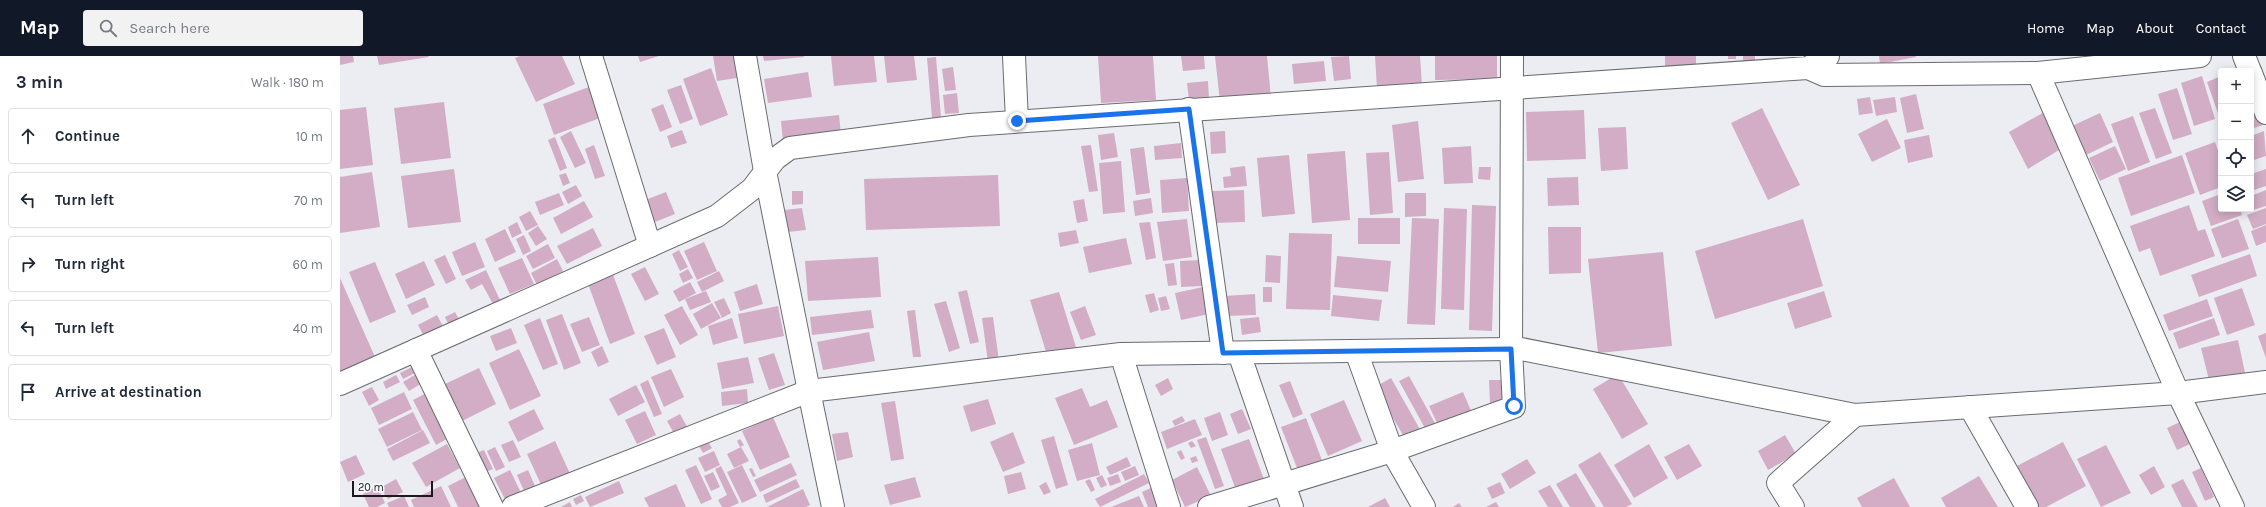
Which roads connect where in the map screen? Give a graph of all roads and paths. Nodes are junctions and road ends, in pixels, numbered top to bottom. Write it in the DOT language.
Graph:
graph roads {
  1 [pos="592,56"];
  2 [pos="745,56"];
  3 [pos="1014,56"];
  4 [pos="1512,56"];
  5 [pos="1828,56"];
  6 [pos="2200,56"];
  7 [pos="2244,56"];
  8 [pos="1808,68"];
  9 [pos="2249,68"];
  10 [pos="2038,73"];
  11 [pos="2254,80"];
  12 [pos="1512,87"];
  13 [pos="1189,109"];
  14 [pos="2266,113"];
  15 [pos="1017,121"];
  16 [pos="765,171"];
  17 [pos="650,246"];
  18 [pos="1511,349"];
  19 [pos="416,350"];
  20 [pos="1356,351"];
  21 [pos="1231,353"];
  22 [pos="1121,354"];
  23 [pos="2266,382"];
  24 [pos="340,384"];
  25 [pos="809,391"];
  26 [pos="2178,393"];
  27 [pos="1970,407"];
  28 [pos="1855,415"];
  29 [pos="1392,451"];
  30 [pos="1284,483"];
  31 [pos="492,507"];
  32 [pos="513,507"];
  33 [pos="833,507"];
  34 [pos="1169,507"];
  35 [pos="1209,507"];
  36 [pos="1292,507"];
  37 [pos="1424,507"];
  38 [pos="1794,507"];
  39 [pos="2027,507"];
  40 [pos="2233,507"];
  1 -- 17 [label="street"];
  2 -- 16 [label="street"];
  3 -- 15 [label="street"];
  4 -- 12 [label="street"];
  5 -- 8 [label="street"];
  6 -- 10 [label="street"];
  7 -- 9 [label="street"];
  8 -- 10 [label="street"];
  8 -- 12 [label="street"];
  10 -- 26 [label="street"];
  11 -- 14 [label="street"];
  12 -- 13 [label="street"];
  12 -- 18 [label="street"];
  13 -- 15 [label="street"];
  13 -- 21 [label="street"];
  15 -- 16 [label="street"];
  16 -- 17 [label="street"];
  16 -- 25 [label="street"];
  17 -- 19 [label="street"];
  18 -- 20 [label="street"];
  18 -- 28 [label="street"];
  18 -- 29 [label="street"];
  19 -- 24 [label="street"];
  19 -- 31 [label="street"];
  20 -- 21 [label="street"];
  20 -- 29 [label="street"];
  21 -- 22 [label="street"];
  21 -- 30 [label="street"];
  22 -- 25 [label="street"];
  22 -- 34 [label="street"];
  23 -- 26 [label="street"];
  25 -- 32 [label="street"];
  25 -- 33 [label="street"];
  26 -- 27 [label="street"];
  26 -- 40 [label="street"];
  27 -- 28 [label="street"];
  27 -- 39 [label="street"];
  28 -- 38 [label="street"];
  29 -- 30 [label="street"];
  29 -- 37 [label="street"];
  30 -- 35 [label="street"];
  30 -- 36 [label="street"];
}
